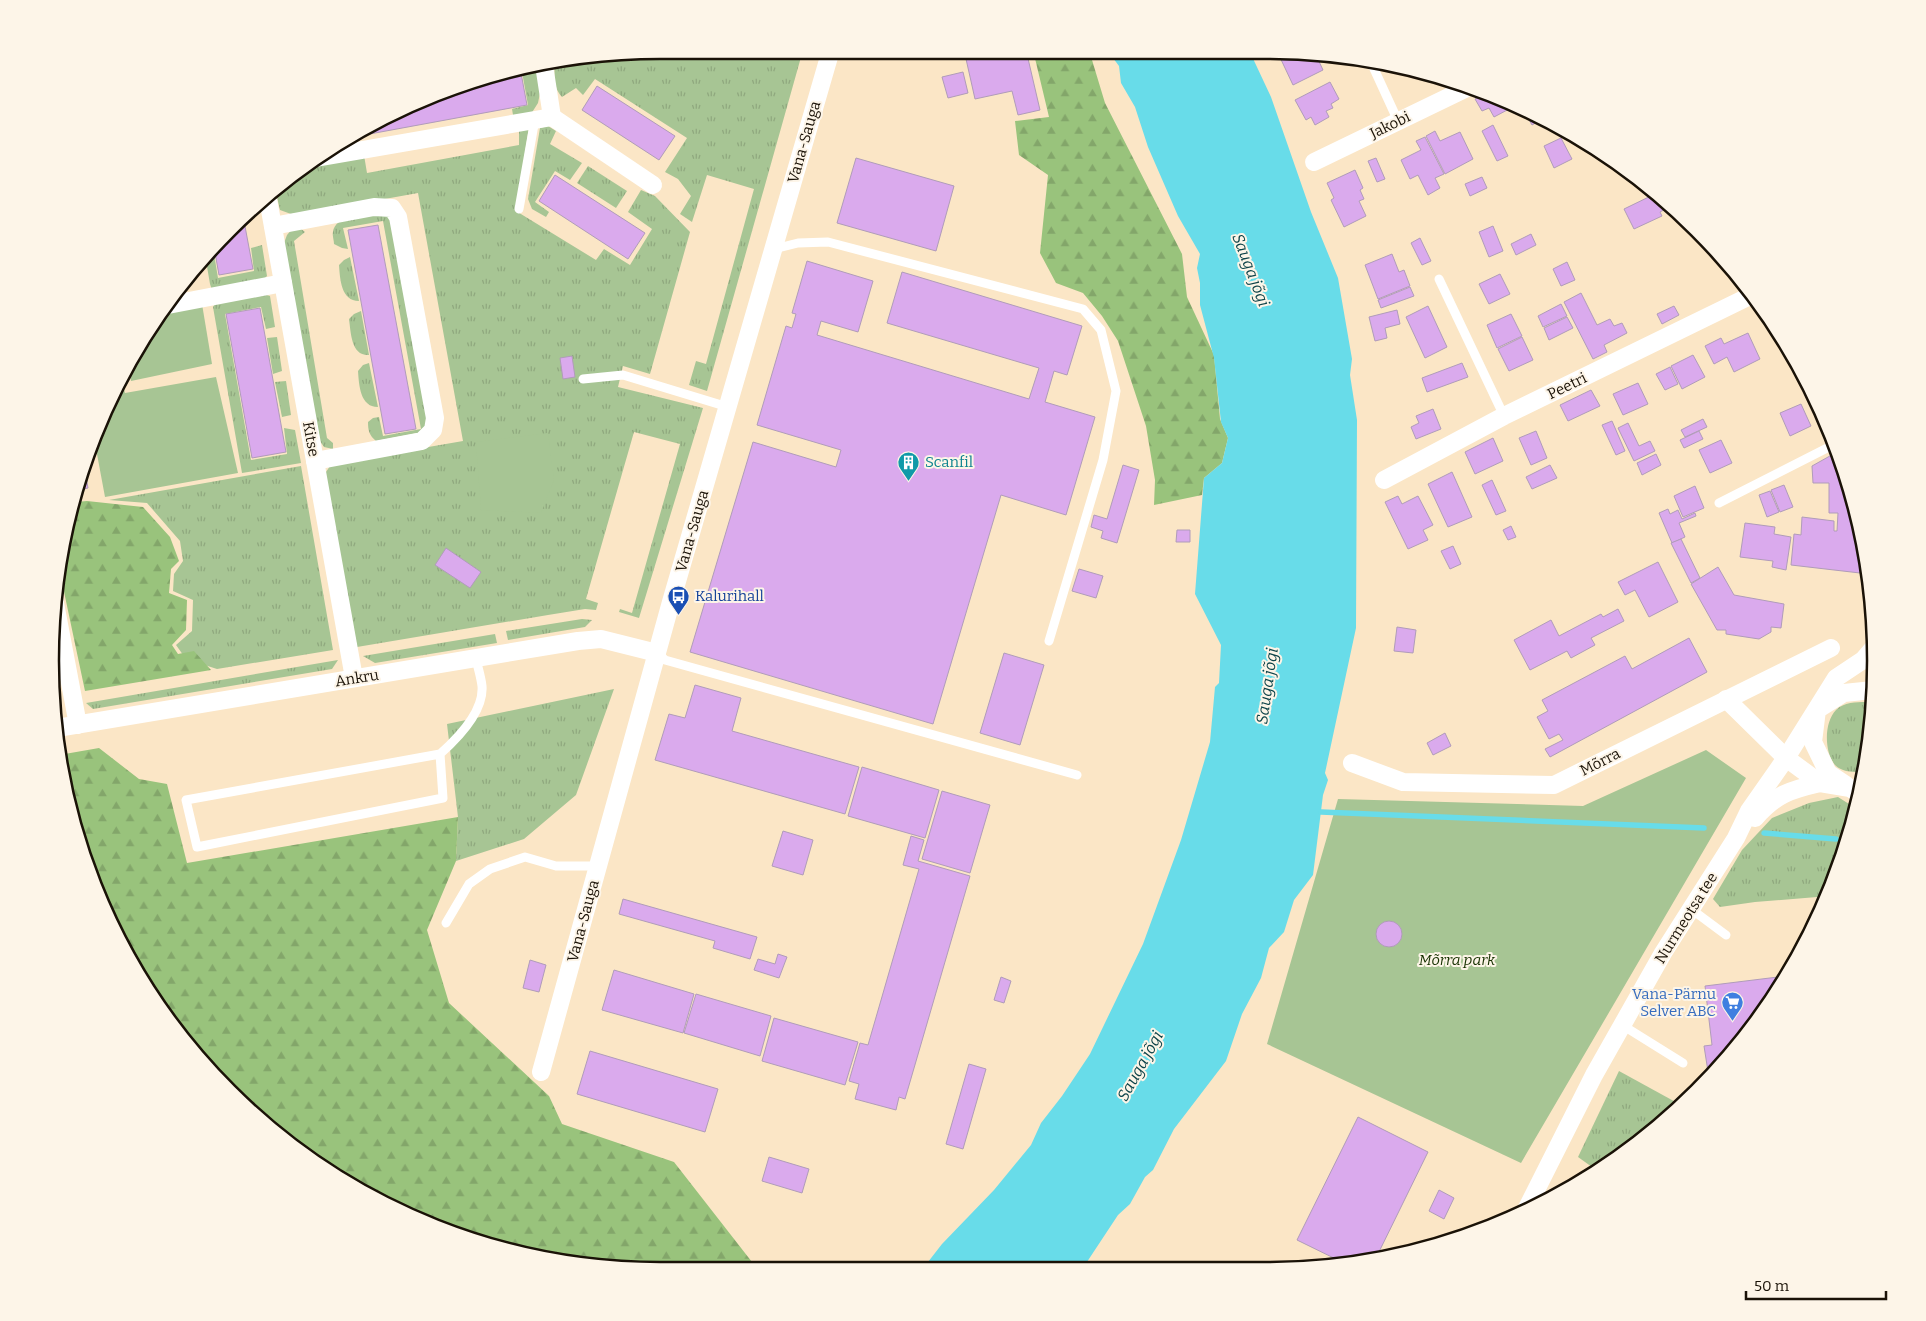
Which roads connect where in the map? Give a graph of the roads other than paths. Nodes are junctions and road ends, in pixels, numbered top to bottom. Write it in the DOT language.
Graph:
graph roads {
  1 [pos="828,59"];
  2 [pos="1374,69"];
  3 [pos="544,70"];
  4 [pos="1460,91"];
  5 [pos="544,118"];
  6 [pos="1398,121"];
  7 [pos="334,155"];
  8 [pos="1314,162"];
  9 [pos="653,185"];
  10 [pos="269,204"];
  11 [pos="519,209"];
  12 [pos="273,226"];
  13 [pos="773,249"];
  14 [pos="1439,279"];
  15 [pos="283,283"];
  16 [pos="1746,298"];
  17 [pos="176,303"];
  18 [pos="583,379"];
  19 [pos="728,407"];
  20 [pos="1504,416"];
  21 [pos="1828,448"];
  22 [pos="315,461"];
  23 [pos="1384,480"];
  24 [pos="1719,503"];
  25 [pos="1049,641"];
  26 [pos="59,648"];
  27 [pos="1831,648"];
  28 [pos="657,653"];
  29 [pos="1867,655"];
  30 [pos="476,659"];
  31 [pos="354,678"];
  32 [pos="1866,691"];
  33 [pos="1726,699"];
  34 [pos="1817,710"];
  35 [pos="78,725"];
  36 [pos="63,727"];
  37 [pos="440,754"];
  38 [pos="1786,758"];
  39 [pos="1352,763"];
  40 [pos="1077,775"];
  41 [pos="1820,783"];
  42 [pos="1854,787"];
  43 [pos="1854,788"];
  44 [pos="1736,838"];
  45 [pos="598,866"];
  46 [pos="1691,909"];
  47 [pos="446,923"];
  48 [pos="1726,935"];
  49 [pos="1622,1025"];
  50 [pos="1683,1063"];
  51 [pos="541,1072"];
  52 [pos="1531,1201"];
  1 -- 13 [label="street, Vana-Sauga"];
  2 -- 6 [label="lane"];
  3 -- 5 [label="street"];
  4 -- 6 [label="street, Jakobi"];
  5 -- 7 [label="street"];
  5 -- 9 [label="street"];
  5 -- 11 [label="lane"];
  6 -- 8 [label="street, Jakobi"];
  10 -- 12 [label="street, Kitse"];
  12 -- 15 [label="street, Kitse"];
  12 -- 22 [label="street"];
  13 -- 19 [label="street, Vana-Sauga"];
  13 -- 25 [label="lane"];
  14 -- 20 [label="lane"];
  15 -- 17 [label="street"];
  15 -- 22 [label="street, Kitse"];
  16 -- 20 [label="street, Peetri"];
  18 -- 19 [label="lane"];
  19 -- 28 [label="street, Vana-Sauga"];
  20 -- 23 [label="street, Peetri"];
  21 -- 24 [label="lane"];
  22 -- 31 [label="street, Kitse"];
  26 -- 35 [label="street"];
  27 -- 33 [label="street, Mõrra"];
  28 -- 30 [label="street, Ankru"];
  28 -- 40 [label="lane"];
  28 -- 45 [label="street, Vana-Sauga"];
  29 -- 34 [label="street, Nurmeotsa tee"];
  30 -- 31 [label="street, Ankru"];
  30 -- 37 [label="lane"];
  31 -- 35 [label="street, Ankru"];
  32 -- 34 [label="street"];
  33 -- 38 [label="street"];
  33 -- 39 [label="street, Mõrra"];
  34 -- 38 [label="street, Nurmeotsa tee"];
  34 -- 42 [label="street"];
  35 -- 36 [label="street, Ankru"];
  37 -- 37 [label="lane"];
  38 -- 41 [label="street"];
  38 -- 44 [label="street, Nurmeotsa tee"];
  41 -- 43 [label="street"];
  41 -- 44 [label="street"];
  44 -- 46 [label="street, Nurmeotsa tee"];
  45 -- 47 [label="lane"];
  45 -- 51 [label="street, Vana-Sauga"];
  46 -- 48 [label="lane"];
  46 -- 49 [label="street, Nurmeotsa tee"];
  49 -- 50 [label="lane"];
  49 -- 52 [label="street, Nurmeotsa tee"];
}
